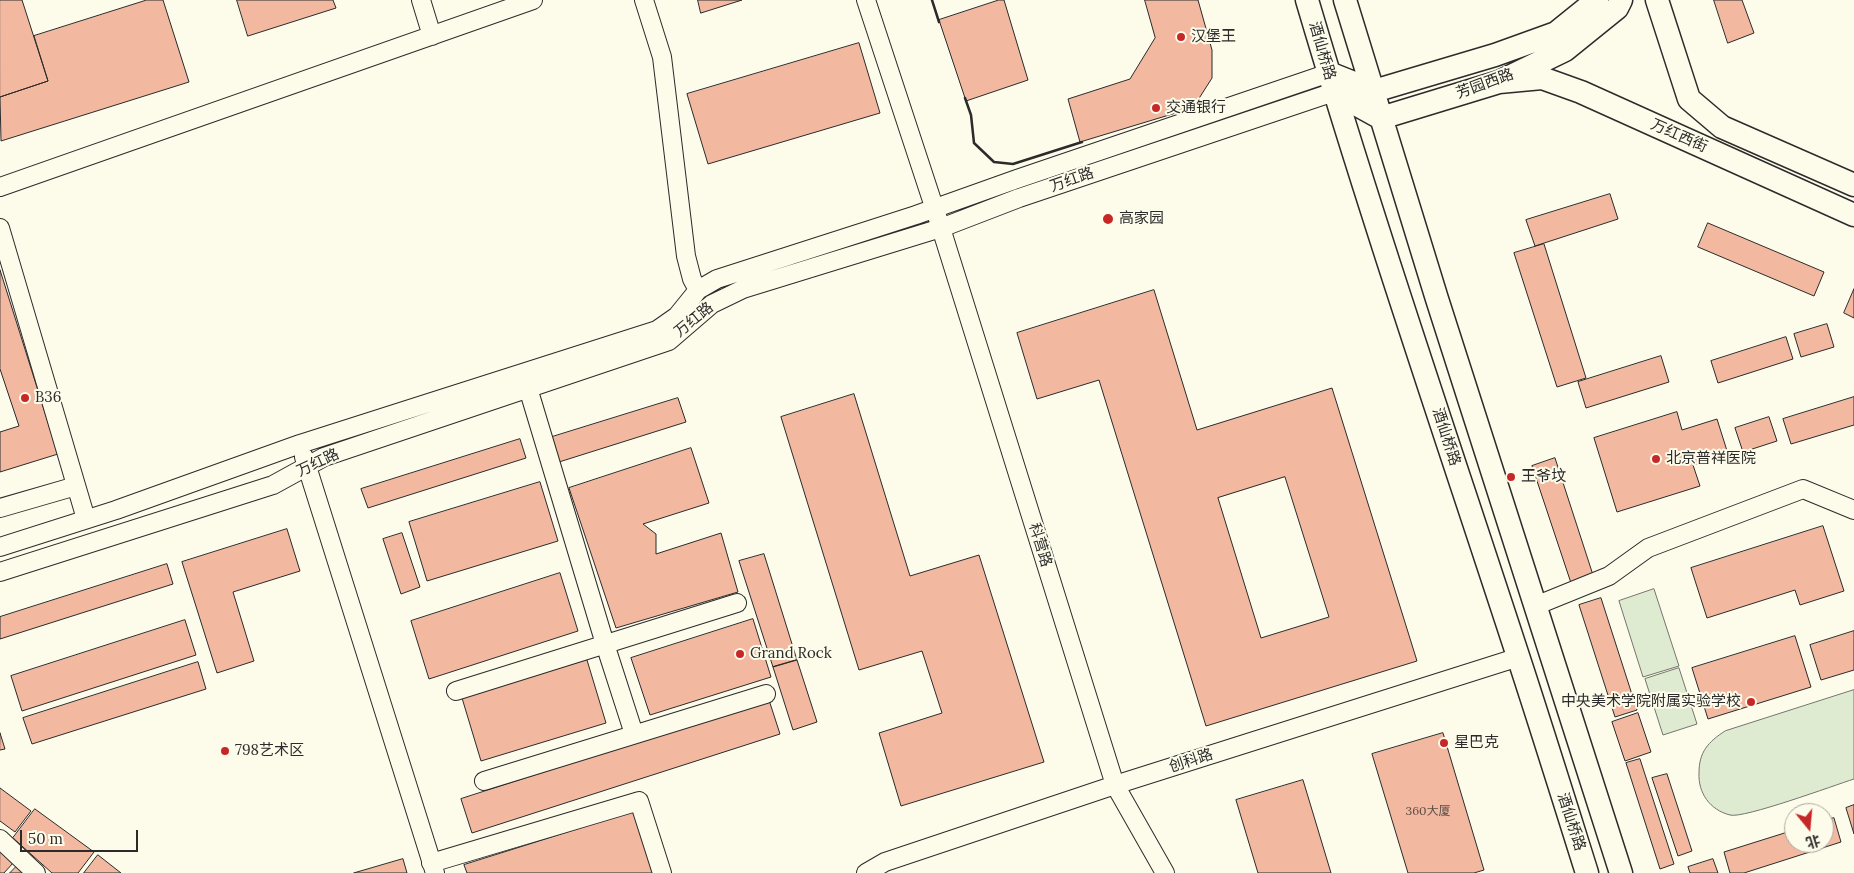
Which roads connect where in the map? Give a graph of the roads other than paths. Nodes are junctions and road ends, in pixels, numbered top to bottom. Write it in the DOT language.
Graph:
graph roads {
  1 [pos="421,0"];
  2 [pos="533,0"];
  3 [pos="644,0"];
  4 [pos="866,0"];
  5 [pos="1307,0"];
  6 [pos="1345,0"];
  7 [pos="1597,0"];
  8 [pos="1621,0"];
  9 [pos="1657,0"];
  10 [pos="432,36"];
  11 [pos="1499,82"];
  12 [pos="1331,83"];
  13 [pos="1374,91"];
  14 [pos="1382,118"];
  15 [pos="1854,185"];
  16 [pos="0,188"];
  17 [pos="935,208"];
  18 [pos="1854,214"];
  19 [pos="0,228"];
  20 [pos="941,228"];
  21 [pos="698,290"];
  22 [pos="528,388"];
  23 [pos="300,444"];
  24 [pos="307,466"];
  25 [pos="76,486"];
  26 [pos="0,508"];
  27 [pos="1854,510"];
  28 [pos="86,519"];
  29 [pos="0,547"];
  30 [pos="0,572"];
  31 [pos="737,603"];
  32 [pos="1535,606"];
  33 [pos="605,644"];
  34 [pos="1519,657"];
  35 [pos="456,690"];
  36 [pos="766,694"];
  37 [pos="634,734"];
  38 [pos="484,782"];
  39 [pos="1115,785"];
  40 [pos="0,839"];
  41 [pos="433,868"];
  42 [pos="36,873"];
  43 [pos="662,873"];
  44 [pos="866,873"];
  45 [pos="1165,873"];
  46 [pos="1587,873"];
  47 [pos="1621,873"];
  1 -- 10 [label="street"];
  2 -- 10 [label="street"];
  3 -- 21 [label="street"];
  4 -- 17 [label="street, 科营路"];
  5 -- 12 [label="main road, 酒仙桥路"];
  6 -- 13 [label="main road"];
  7 -- 13 [label="main road, 芳园西路"];
  8 -- 11 [label="main road, 芳园西路"];
  9 -- 15 [label="main road, 万红西街"];
  10 -- 16 [label="street"];
  11 -- 14 [label="main road, 芳园西路"];
  11 -- 18 [label="main road, 万红西街"];
  12 -- 13 [label="main road"];
  12 -- 14 [label="main road"];
  12 -- 17 [label="street, 万红路"];
  12 -- 20 [label="street, 万红路"];
  12 -- 34 [label="main road, 酒仙桥路"];
  13 -- 14 [label="main road"];
  14 -- 32 [label="main road"];
  17 -- 20 [label="street, 科营路"];
  17 -- 21 [label="street, 万红路"];
  19 -- 25 [label="street"];
  20 -- 22 [label="street, 万红路"];
  20 -- 39 [label="street, 科营路"];
  21 -- 23 [label="street, 万红路"];
  22 -- 24 [label="street, 万红路"];
  22 -- 33 [label="street"];
  23 -- 24 [label="street"];
  23 -- 28 [label="street, 万红路"];
  24 -- 30 [label="street, 万红路"];
  24 -- 41 [label="street"];
  25 -- 26 [label="street"];
  25 -- 28 [label="street"];
  27 -- 32 [label="street"];
  28 -- 29 [label="street, 万红路"];
  31 -- 33 [label="street"];
  32 -- 47 [label="main road"];
  33 -- 35 [label="street"];
  33 -- 37 [label="street"];
  34 -- 39 [label="street, 创科路"];
  34 -- 46 [label="main road, 酒仙桥路"];
  36 -- 37 [label="street"];
  37 -- 38 [label="street"];
  39 -- 44 [label="street, 创科路"];
  39 -- 45 [label="street, 科营路"];
  40 -- 42 [label="street"];
  41 -- 43 [label="street"];
}
